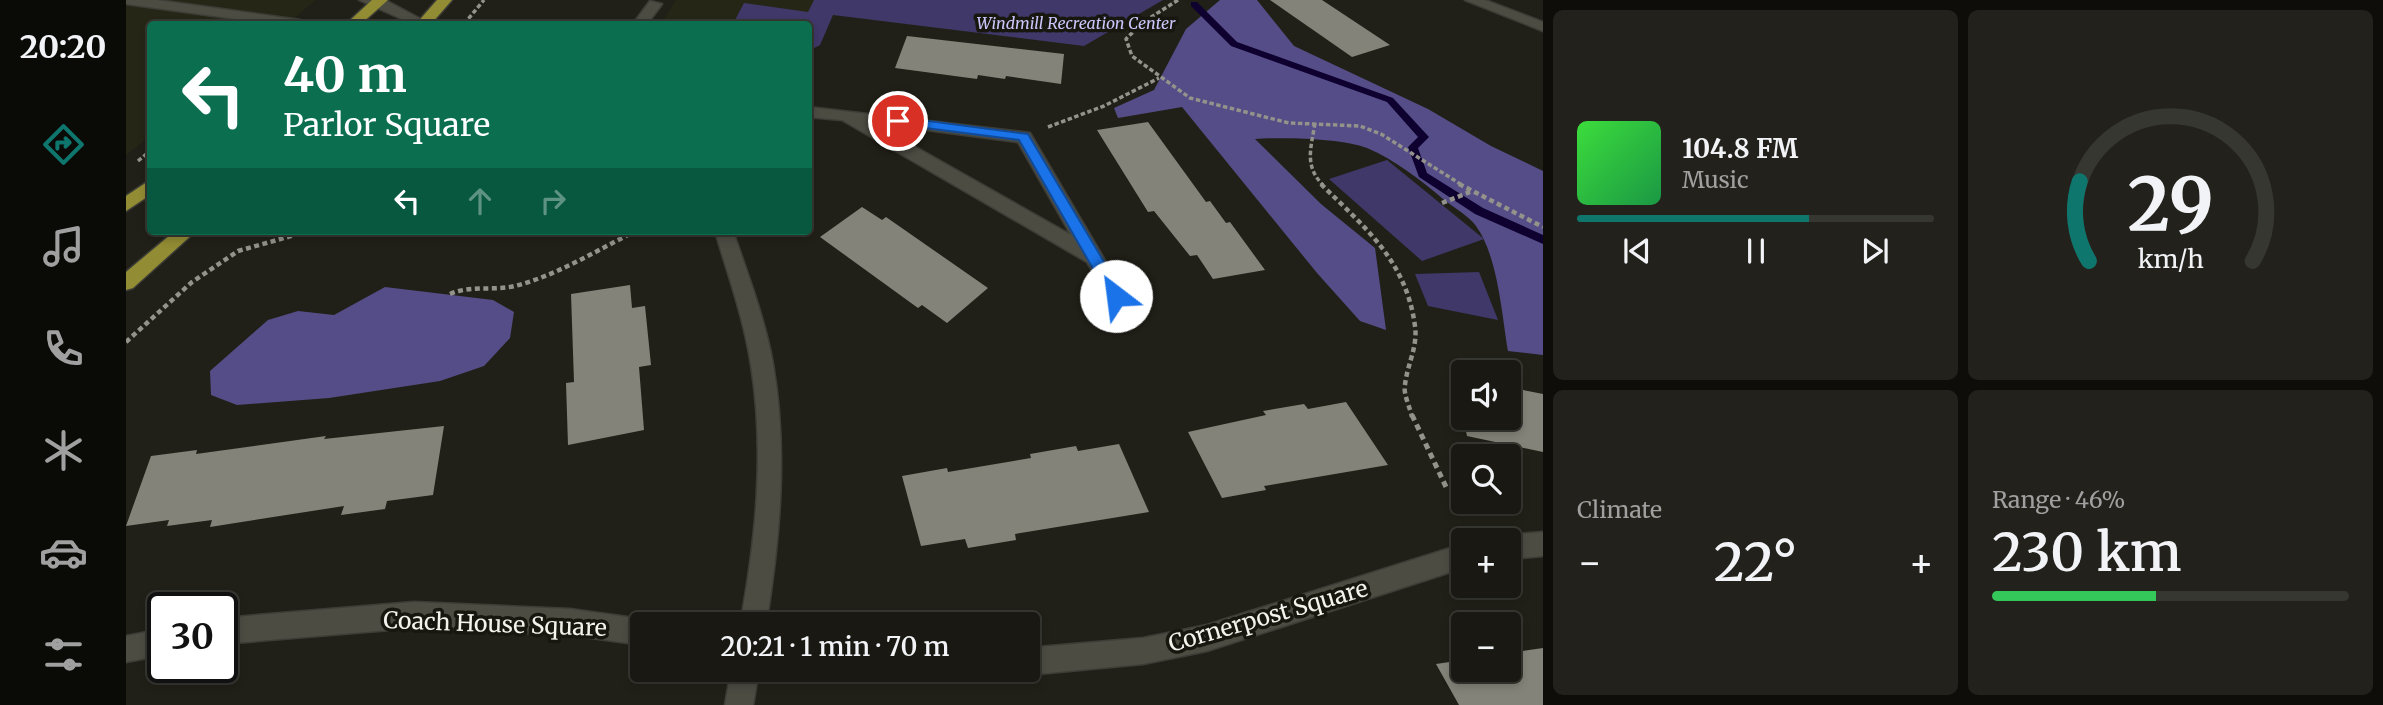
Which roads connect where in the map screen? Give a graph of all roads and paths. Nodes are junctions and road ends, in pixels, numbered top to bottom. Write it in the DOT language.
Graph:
graph roads {
  1 [pos="126,0"];
  2 [pos="446,0"];
  3 [pos="484,0"];
  4 [pos="1178,0"];
  5 [pos="1472,0"];
  6 [pos="375,1"];
  7 [pos="655,4"];
  8 [pos="278,21"];
  9 [pos="356,21"];
  10 [pos="417,21"];
  11 [pos="426,21"];
  12 [pos="466,21"];
  13 [pos="642,21"];
  14 [pos="1543,27"];
  15 [pos="1158,78"];
  16 [pos="812,112"];
  17 [pos="846,115"];
  18 [pos="1315,123"];
  19 [pos="1024,136"];
  20 [pos="147,188"];
  21 [pos="1471,191"];
  22 [pos="1442,203"];
  23 [pos="126,205"];
  24 [pos="1543,227"];
  25 [pos="182,235"];
  26 [pos="295,235"];
  27 [pos="627,235"];
  28 [pos="725,235"];
  29 [pos="1094,257"];
  30 [pos="126,284"];
  31 [pos="450,295"];
  32 [pos="1116,296"];
  33 [pos="126,342"];
  34 [pos="1447,489"];
  35 [pos="1543,544"];
  36 [pos="1521,546"];
  37 [pos="1451,560"];
  38 [pos="756,612"];
  39 [pos="238,630"];
  40 [pos="630,630"];
  41 [pos="147,645"];
  42 [pos="126,649"];
  43 [pos="1040,661"];
  44 [pos="743,682"];
  45 [pos="739,705"];
  1 -- 8 [label="street"];
  2 -- 11 [label="main road"];
  3 -- 12 [label="path"];
  4 -- 15 [label="path"];
  5 -- 14 [label="street"];
  6 -- 9 [label="main road"];
  6 -- 10 [label="street"];
  7 -- 13 [label="street"];
  15 -- 18 [label="path"];
  15 -- 19 [label="path"];
  16 -- 17 [label="street"];
  17 -- 19 [label="street"];
  17 -- 29 [label="street"];
  18 -- 21 [label="path"];
  18 -- 34 [label="path"];
  19 -- 29 [label="street"];
  20 -- 23 [label="main road"];
  21 -- 22 [label="path"];
  21 -- 24 [label="path"];
  25 -- 30 [label="main road"];
  26 -- 33 [label="path"];
  27 -- 31 [label="path"];
  28 -- 38 [label="street"];
  29 -- 32 [label="street"];
  35 -- 36 [label="street"];
  37 -- 43 [label="street, Cornerpost Square"];
  39 -- 40 [label="street, Coach House Square"];
  41 -- 42 [label="street"];
  44 -- 45 [label="street"];
}
